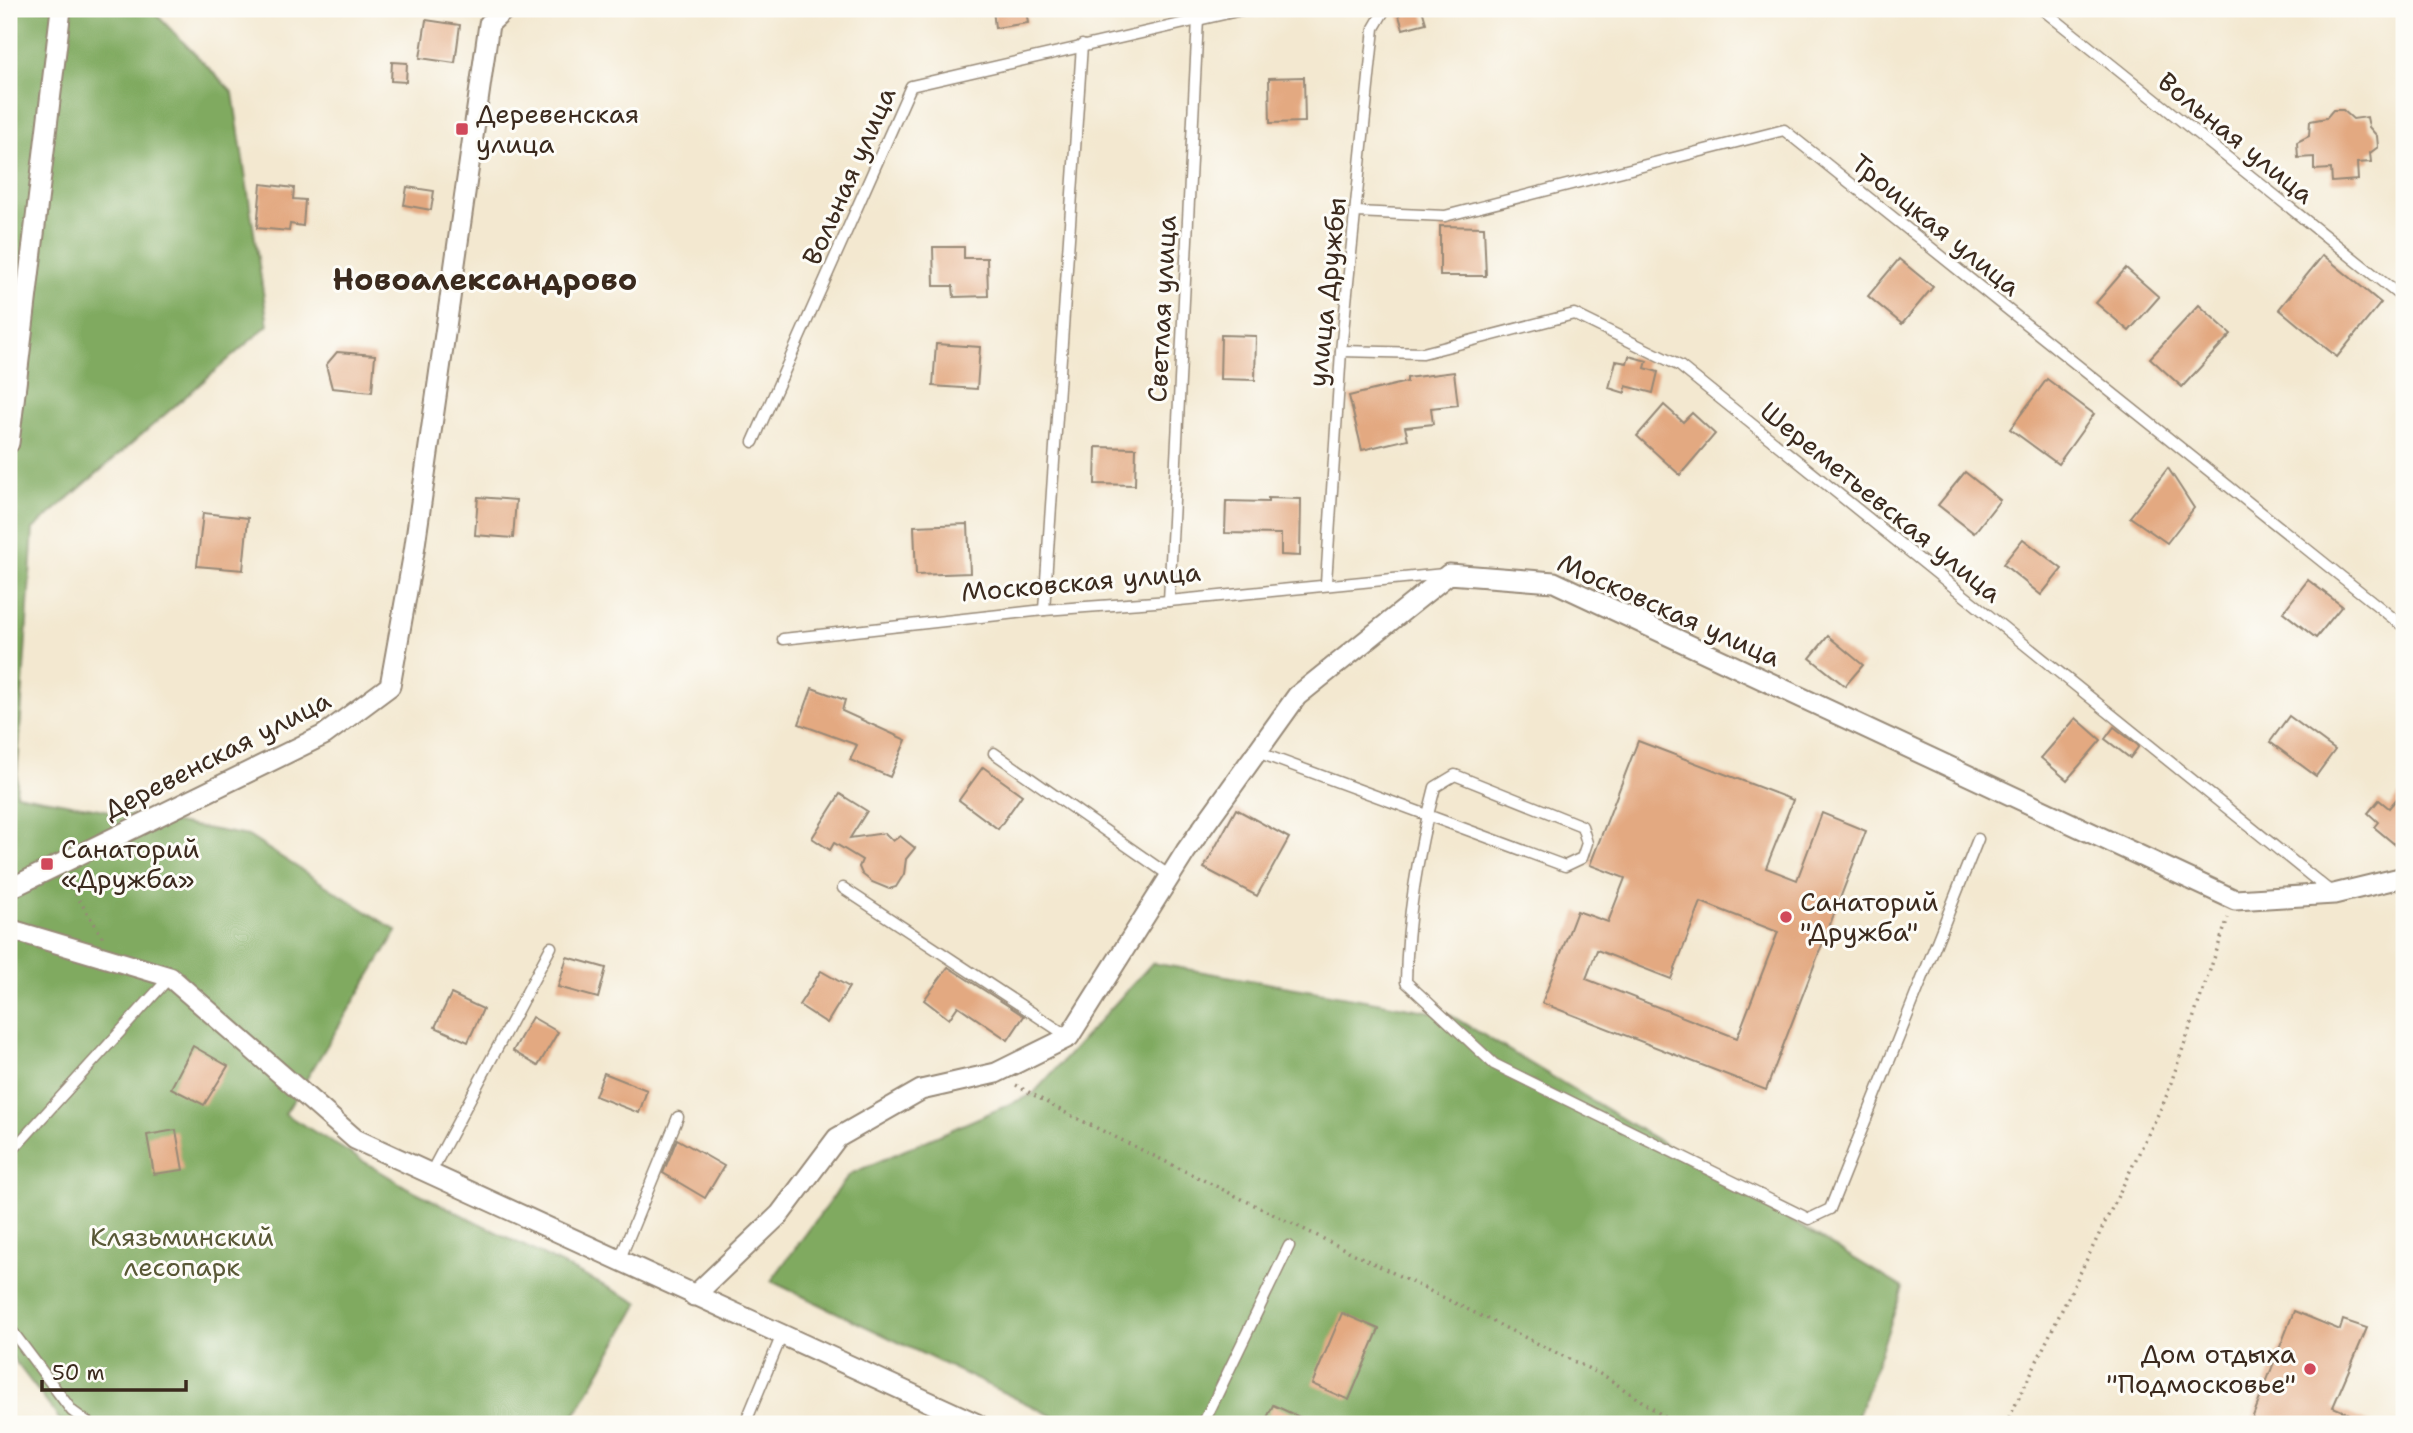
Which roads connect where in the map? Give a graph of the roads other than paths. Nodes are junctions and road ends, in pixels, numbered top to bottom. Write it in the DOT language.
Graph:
graph roads {
  1 [pos="61,9"];
  2 [pos="505,9"];
  3 [pos="1246,9"];
  4 [pos="1385,9"];
  5 [pos="2042,9"];
  6 [pos="490,17"];
  7 [pos="1198,19"];
  8 [pos="1082,46"];
  9 [pos="1356,212"];
  10 [pos="2404,299"];
  11 [pos="1341,351"];
  12 [pos="753,442"];
  13 [pos="9,443"];
  14 [pos="1449,574"];
  15 [pos="1326,583"];
  16 [pos="1169,601"];
  17 [pos="1044,610"];
  18 [pos="2404,627"];
  19 [pos="783,639"];
  20 [pos="1257,752"];
  21 [pos="994,753"];
  22 [pos="1427,816"];
  23 [pos="1978,839"];
  24 [pos="1170,876"];
  25 [pos="2404,877"];
  26 [pos="842,888"];
  27 [pos="9,889"];
  28 [pos="2333,894"];
  29 [pos="9,929"];
  30 [pos="551,947"];
  31 [pos="170,977"];
  32 [pos="1069,1037"];
  33 [pos="678,1117"];
  34 [pos="9,1154"];
  35 [pos="430,1174"];
  36 [pos="1289,1246"];
  37 [pos="619,1261"];
  38 [pos="694,1296"];
  39 [pos="9,1327"];
  40 [pos="781,1336"];
  41 [pos="90,1424"];
  42 [pos="745,1424"];
  43 [pos="977,1424"];
  44 [pos="1203,1424"];
  1 -- 13 [label="street"];
  2 -- 6 [label="street, Деревенская улица"];
  3 -- 7 [label="lane, Вольная улица"];
  4 -- 9 [label="lane, улица Дружбы"];
  5 -- 10 [label="lane, Вольная улица"];
  6 -- 27 [label="street, Деревенская улица"];
  7 -- 8 [label="lane, Вольная улица"];
  7 -- 16 [label="lane, Светлая улица"];
  8 -- 12 [label="lane, Вольная улица"];
  8 -- 17 [label="lane"];
  9 -- 11 [label="lane, улица Дружбы"];
  9 -- 18 [label="lane, Троицкая улица"];
  11 -- 15 [label="lane, улица Дружбы"];
  11 -- 28 [label="lane, Шереметьевская улица"];
  14 -- 15 [label="lane, Московская улица"];
  14 -- 20 [label="street"];
  14 -- 28 [label="street, Московская улица"];
  15 -- 16 [label="lane, Московская улица"];
  16 -- 17 [label="lane, Московская улица"];
  17 -- 19 [label="lane, Московская улица"];
  20 -- 22 [label="lane"];
  20 -- 24 [label="street"];
  21 -- 24 [label="lane"];
  22 -- 22 [label="lane"];
  22 -- 23 [label="lane"];
  24 -- 32 [label="street"];
  25 -- 28 [label="street, Московская улица"];
  26 -- 32 [label="lane"];
  29 -- 31 [label="street"];
  30 -- 35 [label="lane"];
  31 -- 34 [label="lane"];
  31 -- 35 [label="street"];
  32 -- 38 [label="street"];
  33 -- 37 [label="lane"];
  35 -- 37 [label="street"];
  36 -- 44 [label="lane"];
  37 -- 38 [label="street"];
  38 -- 40 [label="street"];
  39 -- 41 [label="lane"];
  40 -- 42 [label="lane"];
  40 -- 43 [label="street"];
}
